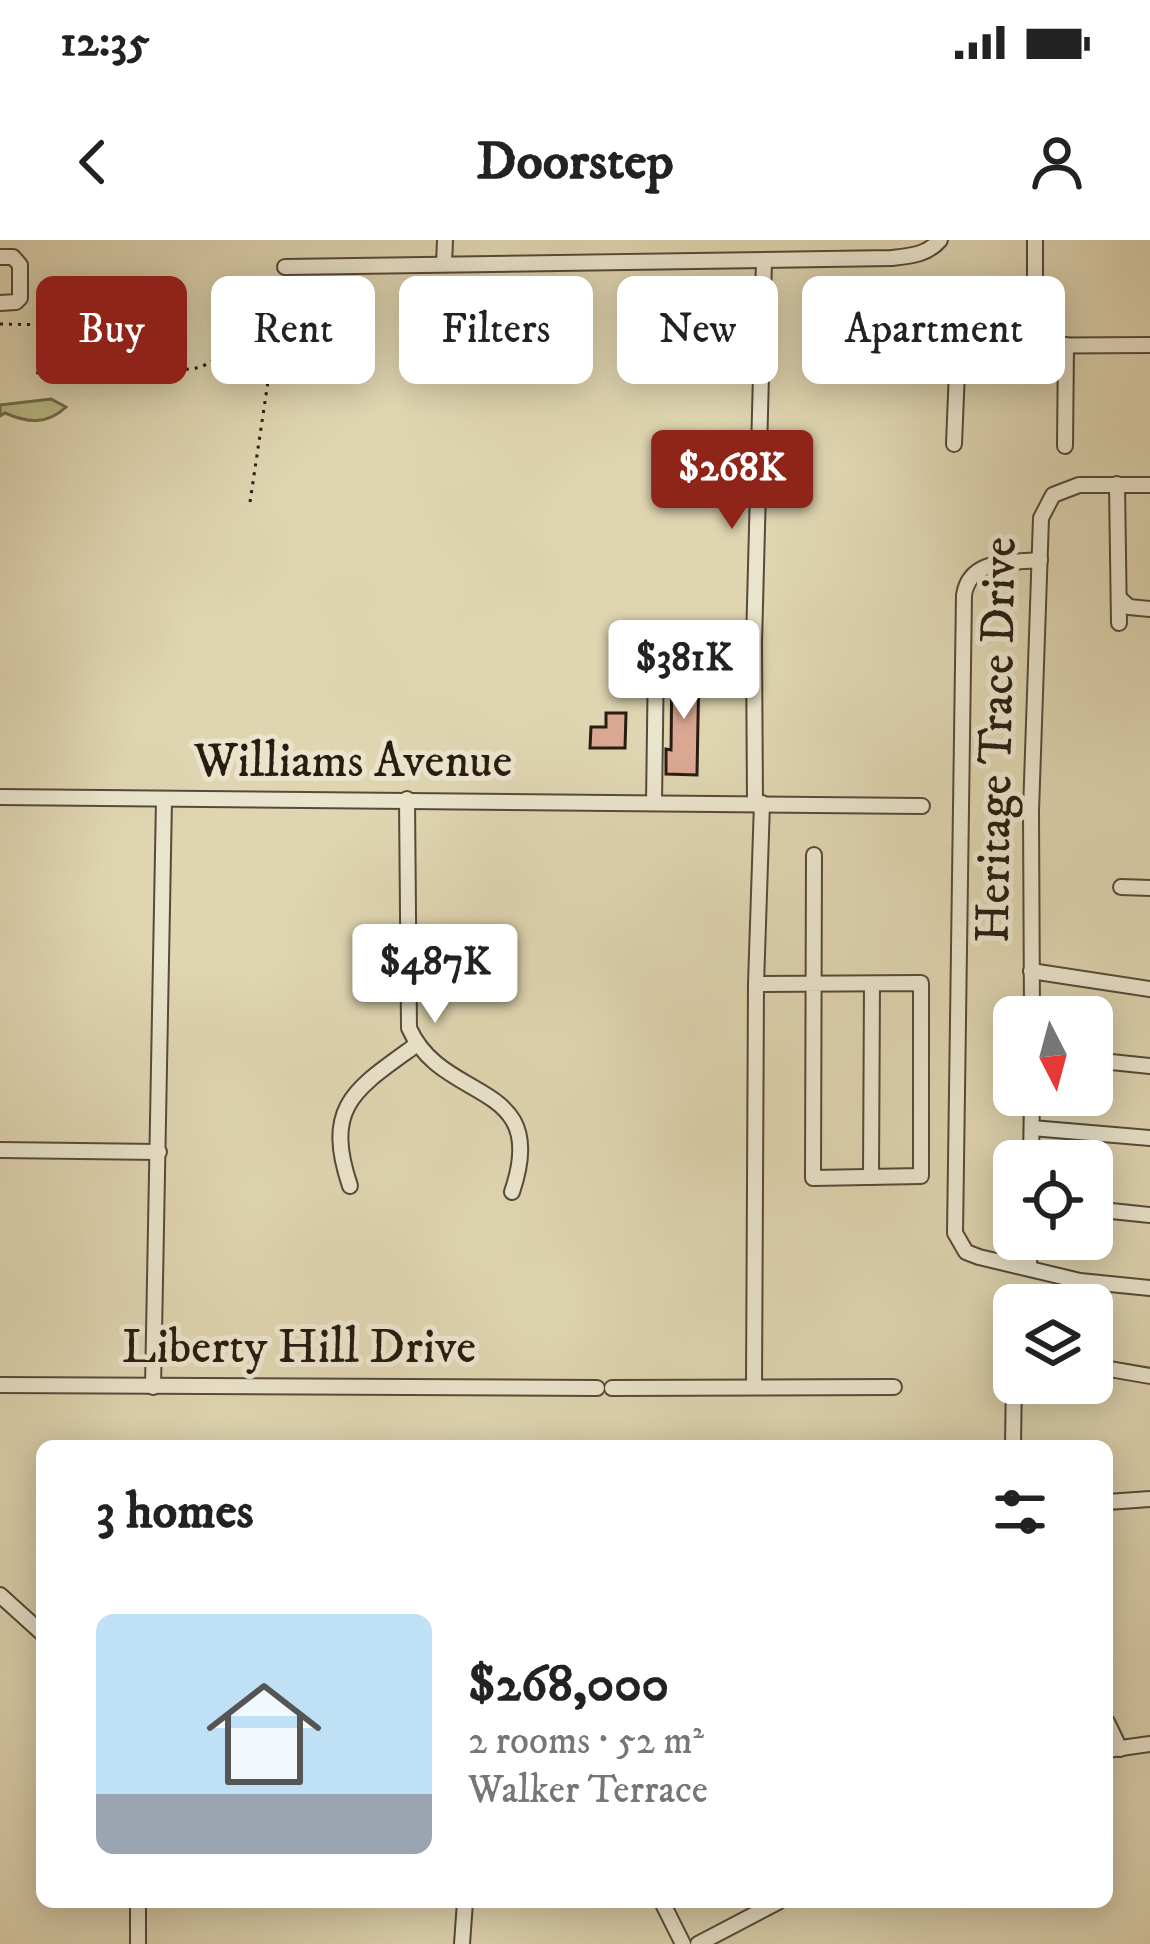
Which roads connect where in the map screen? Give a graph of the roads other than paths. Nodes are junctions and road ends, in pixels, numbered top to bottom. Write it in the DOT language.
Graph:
graph roads {
  1 [pos="445,240"];
  2 [pos="940,240"];
  3 [pos="1035,240"];
  4 [pos="0,257"];
  5 [pos="764,260"];
  6 [pos="444,264"];
  7 [pos="285,267"];
  8 [pos="1035,276"];
  9 [pos="0,303"];
  10 [pos="1066,345"];
  11 [pos="1150,345"];
  12 [pos="956,384"];
  13 [pos="954,444"];
  14 [pos="1065,446"];
  15 [pos="1117,484"];
  16 [pos="1150,485"];
  17 [pos="1040,560"];
  18 [pos="1119,598"];
  19 [pos="1150,609"];
  20 [pos="1119,622"];
  21 [pos="754,656"];
  22 [pos="0,797"];
  23 [pos="407,799"];
  24 [pos="164,800"];
  25 [pos="654,803"];
  26 [pos="759,803"];
  27 [pos="922,806"];
  28 [pos="814,855"];
  29 [pos="1121,887"];
  30 [pos="1150,888"];
  31 [pos="1030,971"];
  32 [pos="812,983"];
  33 [pos="872,983"];
  34 [pos="756,984"];
  35 [pos="1150,989"];
  36 [pos="1031,996"];
  37 [pos="416,1046"];
  38 [pos="1113,1062"];
  39 [pos="1150,1066"];
  40 [pos="1032,1116"];
  41 [pos="1032,1128"];
  42 [pos="1150,1138"];
  43 [pos="1032,1140"];
  44 [pos="0,1150"];
  45 [pos="159,1152"];
  46 [pos="871,1177"];
  47 [pos="350,1186"];
  48 [pos="512,1192"];
  49 [pos="1113,1211"];
  50 [pos="1150,1215"];
  51 [pos="1029,1260"];
  52 [pos="1029,1266"];
  53 [pos="1150,1288"];
  54 [pos="1113,1370"];
  55 [pos="1150,1376"];
  56 [pos="0,1385"];
  57 [pos="754,1386"];
  58 [pos="153,1387"];
  59 [pos="894,1387"];
  60 [pos="1014,1404"];
  61 [pos="1013,1440"];
  62 [pos="1150,1499"];
  63 [pos="1113,1502"];
  64 [pos="0,1594"];
  65 [pos="36,1627"];
  66 [pos="1150,1744"];
  67 [pos="1114,1750"];
  68 [pos="138,1908"];
  69 [pos="465,1908"];
  70 [pos="665,1908"];
  71 [pos="767,1908"];
  72 [pos="137,1944"];
  73 [pos="462,1944"];
  74 [pos="683,1944"];
  75 [pos="698,1944"];
  1 -- 6 [label="street"];
  2 -- 5 [label="street"];
  3 -- 8 [label="street"];
  4 -- 9 [label="street"];
  5 -- 6 [label="street"];
  5 -- 21 [label="street"];
  6 -- 7 [label="street"];
  10 -- 11 [label="street"];
  10 -- 14 [label="street"];
  12 -- 13 [label="street"];
  15 -- 16 [label="street, Heritage Trace Drive"];
  15 -- 17 [label="street, Heritage Trace Drive"];
  15 -- 18 [label="street"];
  17 -- 31 [label="street, Heritage Trace Drive"];
  17 -- 52 [label="street"];
  18 -- 19 [label="street"];
  18 -- 20 [label="street"];
  21 -- 25 [label="street"];
  21 -- 26 [label="street"];
  22 -- 24 [label="street, Williams Avenue"];
  23 -- 24 [label="street, Williams Avenue"];
  23 -- 25 [label="street, Williams Avenue"];
  23 -- 37 [label="street"];
  24 -- 45 [label="street"];
  25 -- 26 [label="street, Williams Avenue"];
  26 -- 27 [label="street, Williams Avenue"];
  26 -- 34 [label="street"];
  28 -- 32 [label="street"];
  29 -- 30 [label="street"];
  31 -- 35 [label="street"];
  31 -- 36 [label="street, Heritage Trace Drive"];
  32 -- 33 [label="street"];
  32 -- 34 [label="street"];
  32 -- 46 [label="street"];
  33 -- 46 [label="street"];
  33 -- 46 [label="street"];
  34 -- 57 [label="street"];
  37 -- 47 [label="street"];
  37 -- 48 [label="street"];
  38 -- 39 [label="street"];
  40 -- 41 [label="street"];
  41 -- 42 [label="street"];
  41 -- 43 [label="street"];
  44 -- 45 [label="street"];
  45 -- 58 [label="street"];
  49 -- 50 [label="street"];
  51 -- 52 [label="street"];
  52 -- 53 [label="street"];
  54 -- 55 [label="street"];
  56 -- 58 [label="street, Liberty Hill Drive"];
  57 -- 58 [label="street, Liberty Hill Drive"];
  57 -- 59 [label="street, Liberty Hill Drive"];
  60 -- 61 [label="street"];
  62 -- 63 [label="street"];
  64 -- 65 [label="street"];
  66 -- 67 [label="street"];
  68 -- 72 [label="street"];
  69 -- 73 [label="street"];
  70 -- 74 [label="street"];
  71 -- 75 [label="street"];
}
